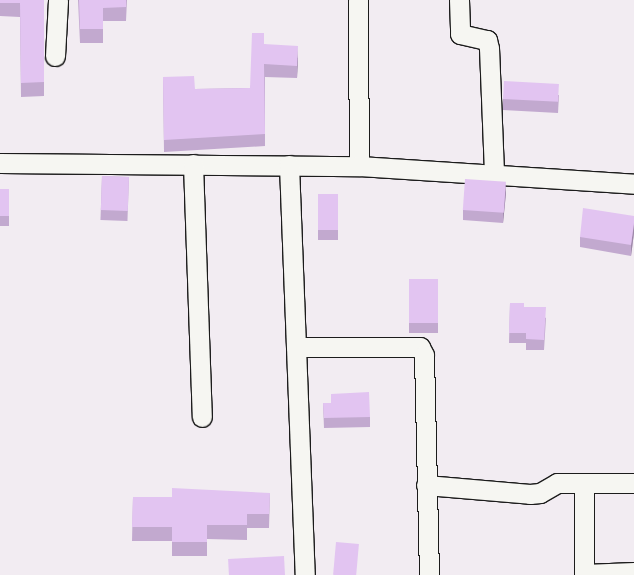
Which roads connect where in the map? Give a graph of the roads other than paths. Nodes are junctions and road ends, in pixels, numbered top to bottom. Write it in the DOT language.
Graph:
graph roads {
  1 [pos="58,0"];
  2 [pos="358,0"];
  3 [pos="460,0"];
  4 [pos="55,56"];
  5 [pos="0,163"];
  6 [pos="193,164"];
  7 [pos="289,165"];
  8 [pos="359,166"];
  9 [pos="494,175"];
  10 [pos="634,184"];
  11 [pos="296,348"];
  12 [pos="202,417"];
  13 [pos="634,482"];
  14 [pos="584,483"];
  15 [pos="426,485"];
  16 [pos="634,572"];
  17 [pos="584,574"];
  18 [pos="305,575"];
  19 [pos="429,575"];
  1 -- 4 [label="street"];
  2 -- 8 [label="street"];
  3 -- 9 [label="street"];
  5 -- 6 [label="street"];
  6 -- 7 [label="street"];
  6 -- 12 [label="street"];
  7 -- 8 [label="street"];
  7 -- 11 [label="street"];
  8 -- 9 [label="street"];
  9 -- 10 [label="street"];
  11 -- 15 [label="street"];
  11 -- 18 [label="street"];
  13 -- 14 [label="street"];
  14 -- 15 [label="street"];
  14 -- 17 [label="street"];
  15 -- 19 [label="street"];
  16 -- 17 [label="street"];
}
